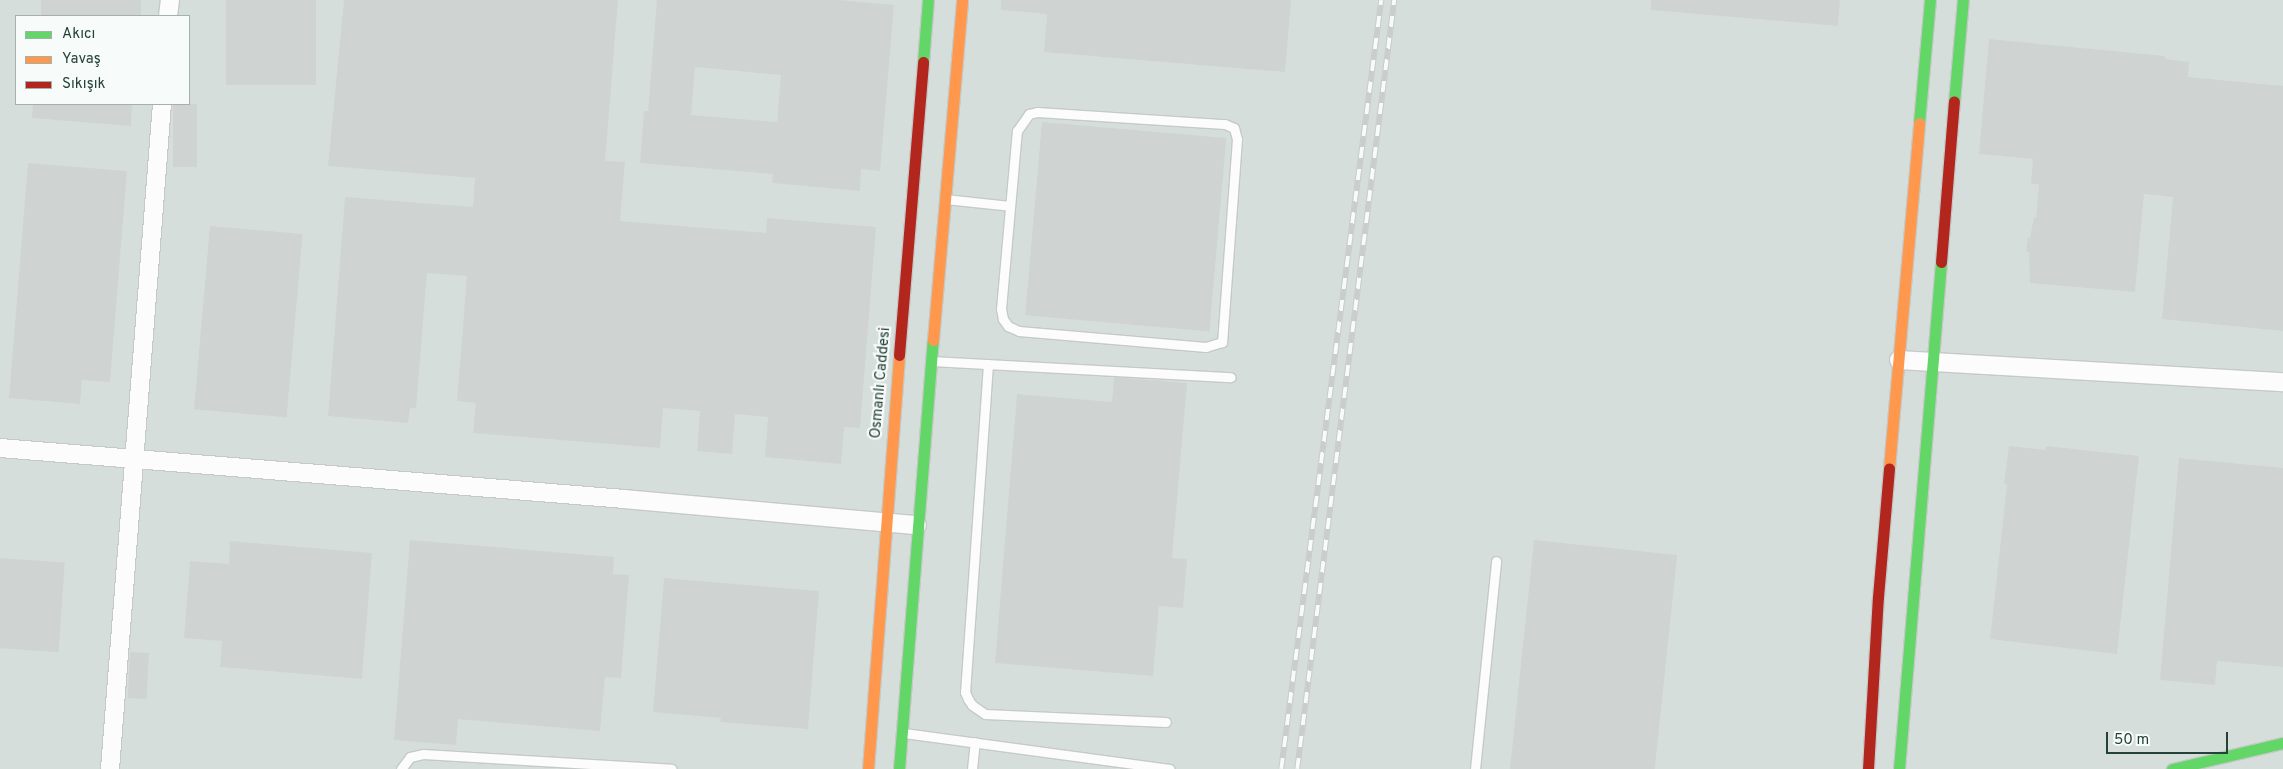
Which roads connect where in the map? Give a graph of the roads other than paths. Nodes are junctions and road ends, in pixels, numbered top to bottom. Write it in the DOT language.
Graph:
graph roads {
  1 [pos="170,0"];
  2 [pos="928,0"];
  3 [pos="962,0"];
  4 [pos="1930,0"];
  5 [pos="1963,0"];
  6 [pos="168,15"];
  7 [pos="162,105"];
  8 [pos="945,199"];
  9 [pos="1010,206"];
  10 [pos="1899,360"];
  11 [pos="931,361"];
  12 [pos="1931,362"];
  13 [pos="988,364"];
  14 [pos="1232,377"];
  15 [pos="2283,382"];
  16 [pos="0,448"];
  17 [pos="134,460"];
  18 [pos="886,521"];
  19 [pos="917,525"];
  20 [pos="1496,561"];
  21 [pos="1166,722"];
  22 [pos="902,733"];
  23 [pos="974,742"];
  24 [pos="2283,743"];
  25 [pos="556,765"];
  26 [pos="110,769"];
  27 [pos="401,769"];
  28 [pos="672,769"];
  29 [pos="868,769"];
  30 [pos="899,769"];
  31 [pos="972,769"];
  32 [pos="1170,769"];
  33 [pos="1475,769"];
  34 [pos="1868,769"];
  35 [pos="1899,769"];
  36 [pos="2172,769"];
  1 -- 6 [label="street"];
  2 -- 18 [label="street, Osmanlı Caddesi"];
  3 -- 8 [label="street"];
  4 -- 10 [label="street"];
  5 -- 12 [label="street"];
  7 -- 17 [label="street"];
  8 -- 9 [label="lane"];
  8 -- 11 [label="street"];
  9 -- 9 [label="lane"];
  10 -- 12 [label="street"];
  10 -- 34 [label="street"];
  11 -- 13 [label="lane"];
  11 -- 19 [label="street"];
  12 -- 15 [label="street"];
  12 -- 35 [label="street"];
  13 -- 14 [label="lane"];
  13 -- 21 [label="lane"];
  16 -- 17 [label="street"];
  17 -- 18 [label="street"];
  17 -- 26 [label="street"];
  18 -- 19 [label="street"];
  18 -- 29 [label="street, Osmanlı Caddesi"];
  19 -- 22 [label="street"];
  20 -- 33 [label="lane"];
  22 -- 23 [label="lane"];
  22 -- 30 [label="street"];
  23 -- 31 [label="lane"];
  23 -- 32 [label="lane"];
  24 -- 36 [label="street"];
  25 -- 27 [label="lane"];
  25 -- 28 [label="lane"];
}
